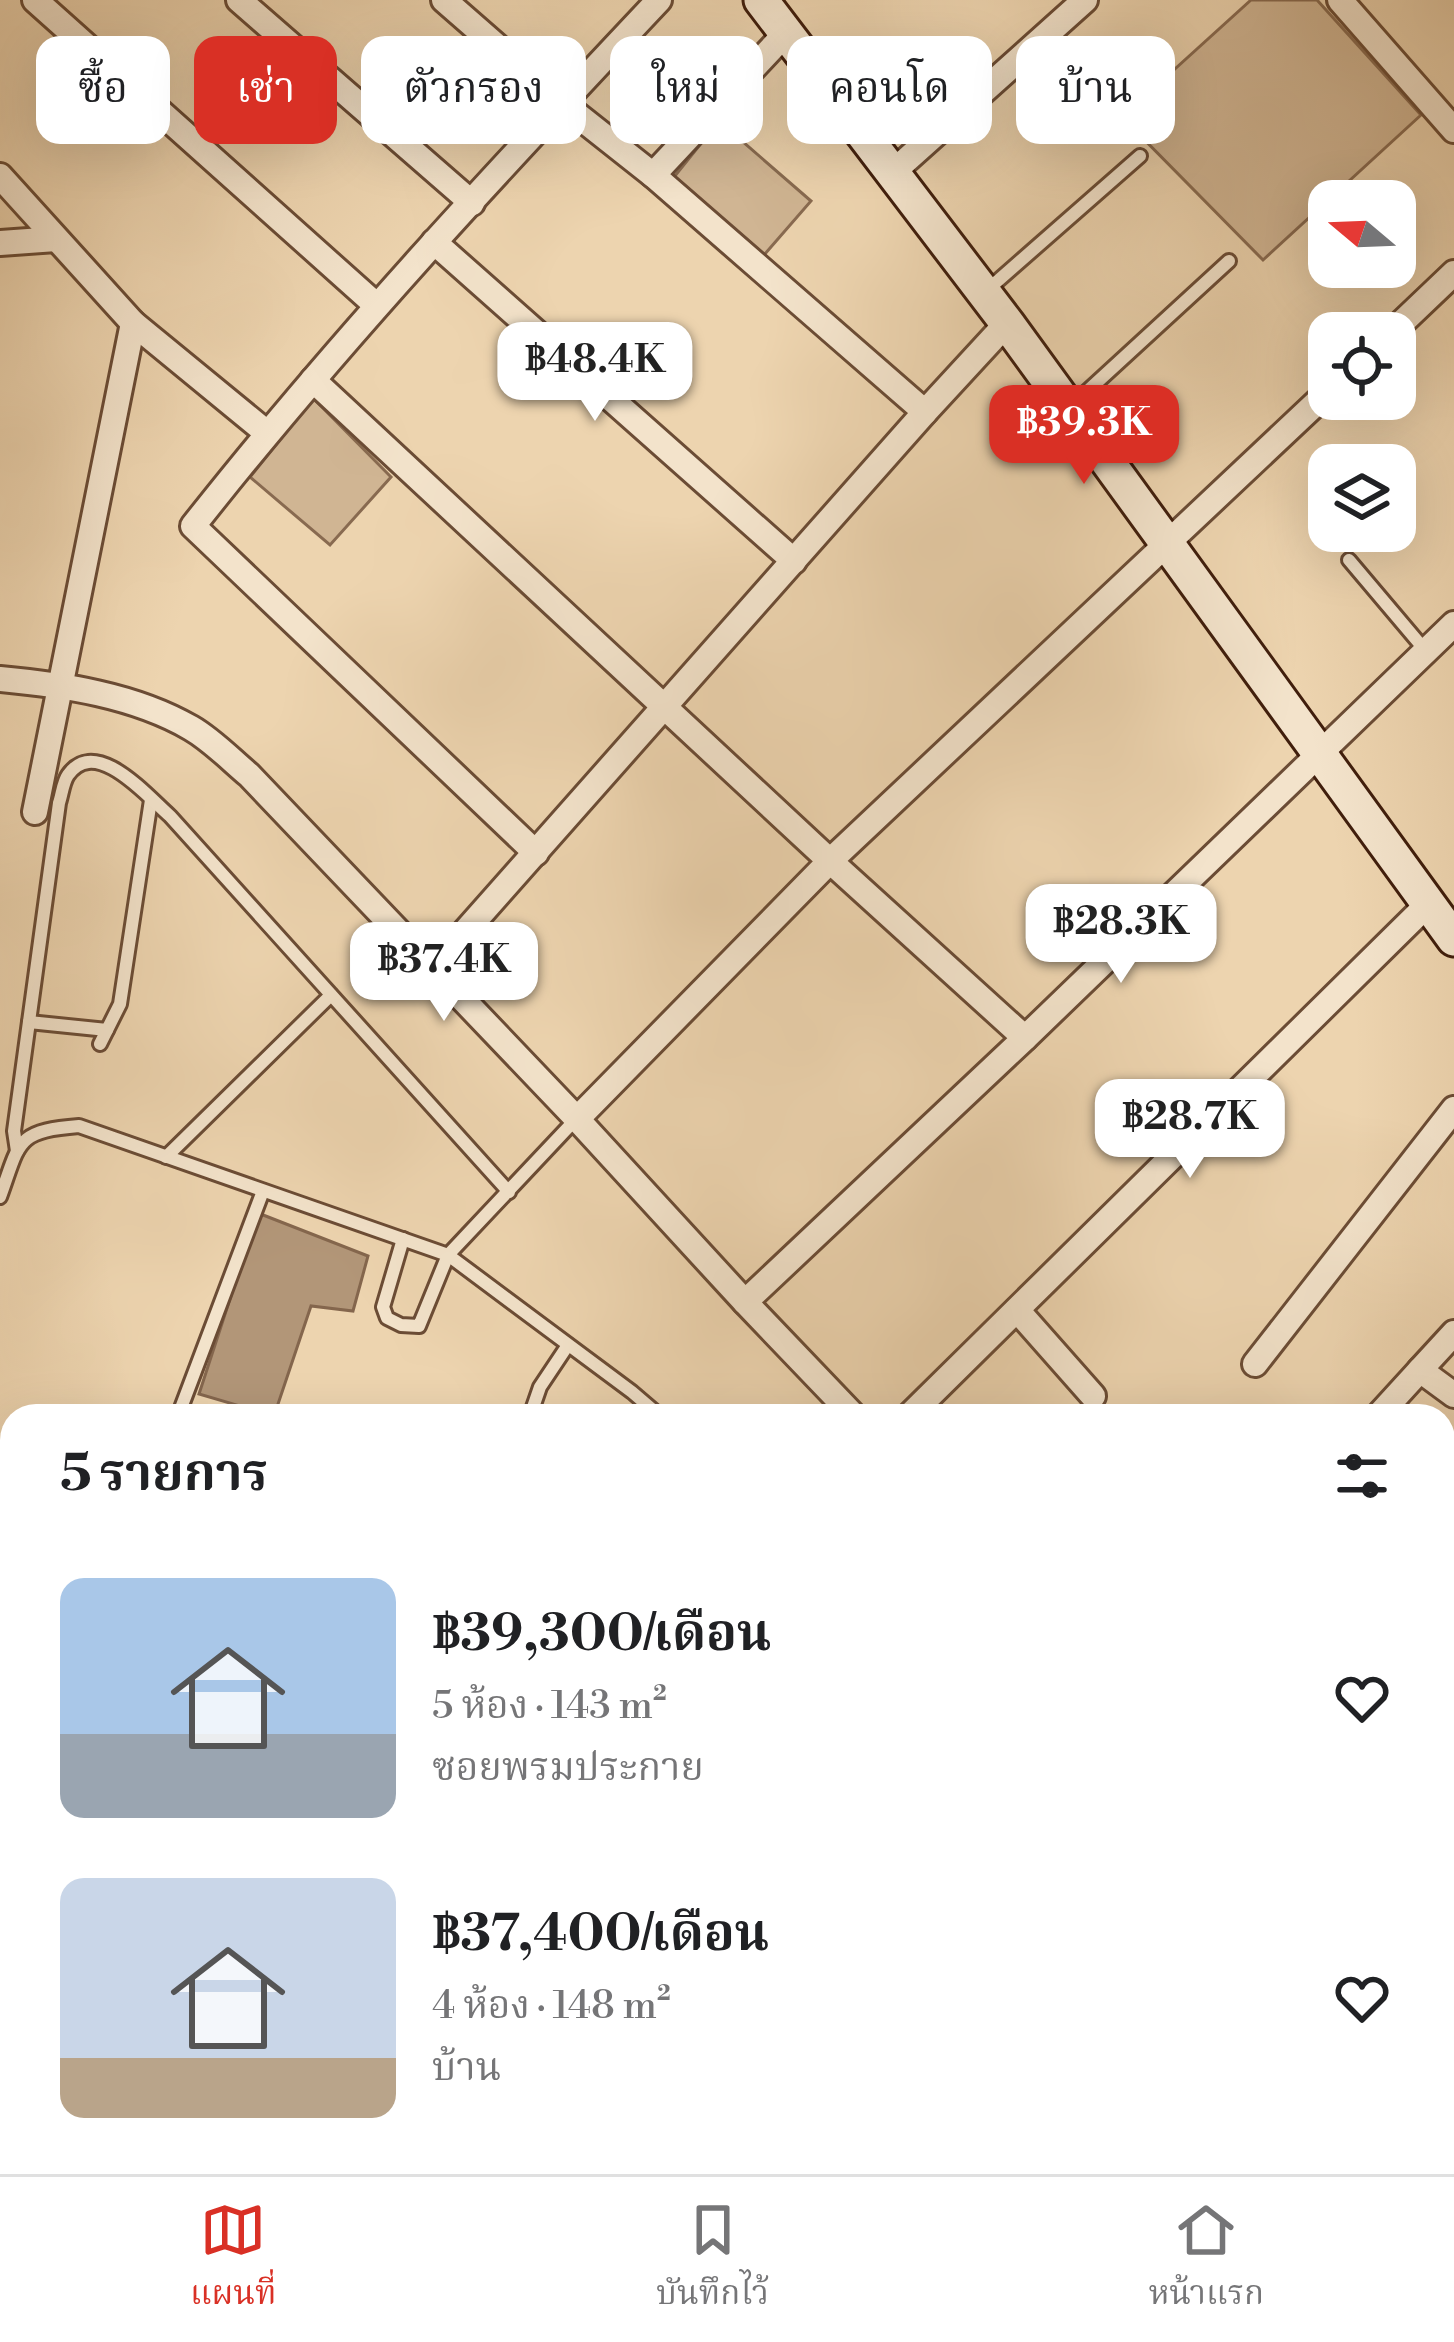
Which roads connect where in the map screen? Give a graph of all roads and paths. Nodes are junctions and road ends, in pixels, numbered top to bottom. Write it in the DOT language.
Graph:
graph roads {
  1 [pos="35,0"];
  2 [pos="239,0"];
  3 [pos="444,0"];
  4 [pos="659,0"];
  5 [pos="761,0"];
  6 [pos="1340,0"];
  7 [pos="1077,2"];
  8 [pos="786,33"];
  9 [pos="485,36"];
  10 [pos="586,78"];
  11 [pos="586,122"];
  12 [pos="1454,130"];
  13 [pos="525,144"];
  14 [pos="1140,156"];
  15 [pos="892,172"];
  16 [pos="0,176"];
  17 [pos="653,176"];
  18 [pos="472,202"];
  19 [pos="56,239"];
  20 [pos="434,242"];
  21 [pos="0,243"];
  22 [pos="1229,261"];
  23 [pos="1454,273"];
  24 [pos="985,292"];
  25 [pos="376,305"];
  26 [pos="1413,312"];
  27 [pos="1007,322"];
  28 [pos="133,323"];
  29 [pos="313,380"];
  30 [pos="1069,408"];
  31 [pos="925,412"];
  32 [pos="1308,412"];
  33 [pos="267,433"];
  34 [pos="1168,544"];
  35 [pos="1348,560"];
  36 [pos="794,561"];
  37 [pos="1454,624"];
  38 [pos="1426,651"];
  39 [pos="0,680"];
  40 [pos="58,685"];
  41 [pos="665,708"];
  42 [pos="1318,754"];
  43 [pos="151,800"];
  44 [pos="35,812"];
  45 [pos="536,853"];
  46 [pos="830,861"];
  47 [pos="1429,903"];
  48 [pos="1454,939"];
  49 [pos="432,969"];
  50 [pos="331,995"];
  51 [pos="29,1022"];
  52 [pos="1025,1038"];
  53 [pos="1454,1109"];
  54 [pos="577,1119"];
  55 [pos="17,1151"];
  56 [pos="166,1157"];
  57 [pos="263,1191"];
  58 [pos="509,1192"];
  59 [pos="0,1197"];
  60 [pos="403,1239"];
  61 [pos="448,1255"];
  62 [pos="745,1302"];
  63 [pos="1017,1310"];
  64 [pos="1452,1339"];
  65 [pos="568,1345"];
  66 [pos="1256,1364"];
  67 [pos="1420,1370"];
  68 [pos="1454,1395"];
  69 [pos="1093,1396"];
  70 [pos="183,1404"];
  71 [pos="534,1404"];
  72 [pos="644,1404"];
  73 [pos="843,1404"];
  74 [pos="921,1404"];
  75 [pos="1389,1404"];
  1 -- 25 [label="street"];
  2 -- 18 [label="street"];
  3 -- 9 [label="street"];
  4 -- 10 [label="street"];
  5 -- 8 [label="street"];
  6 -- 12 [label="street"];
  7 -- 15 [label="street"];
  8 -- 15 [label="street"];
  8 -- 17 [label="street"];
  11 -- 17 [label="street"];
  13 -- 18 [label="street"];
  14 -- 24 [label="lane"];
  15 -- 24 [label="street"];
  16 -- 19 [label="street"];
  17 -- 31 [label="street"];
  18 -- 20 [label="street"];
  19 -- 21 [label="street"];
  19 -- 28 [label="street"];
  20 -- 25 [label="street"];
  20 -- 36 [label="street"];
  22 -- 30 [label="lane"];
  23 -- 26 [label="street"];
  24 -- 27 [label="street"];
  25 -- 29 [label="street"];
  27 -- 30 [label="street"];
  27 -- 31 [label="street"];
  28 -- 33 [label="street"];
  28 -- 40 [label="street"];
  29 -- 33 [label="street"];
  29 -- 41 [label="street"];
  30 -- 34 [label="street"];
  31 -- 36 [label="street"];
  32 -- 34 [label="street"];
  33 -- 45 [label="street"];
  34 -- 42 [label="street"];
  34 -- 46 [label="street"];
  35 -- 38 [label="lane"];
  36 -- 41 [label="street"];
  37 -- 38 [label="street"];
  38 -- 42 [label="street"];
  39 -- 40 [label="street"];
  40 -- 44 [label="street"];
  40 -- 49 [label="street"];
  41 -- 45 [label="street"];
  41 -- 46 [label="street"];
  42 -- 47 [label="street"];
  42 -- 52 [label="street"];
  43 -- 50 [label="lane"];
  43 -- 51 [label="lane"];
  43 -- 51 [label="lane"];
  45 -- 49 [label="street"];
  46 -- 52 [label="street"];
  46 -- 54 [label="street"];
  47 -- 48 [label="street"];
  47 -- 63 [label="street"];
  49 -- 54 [label="street"];
  50 -- 56 [label="lane"];
  50 -- 58 [label="lane"];
  51 -- 55 [label="lane"];
  52 -- 62 [label="street"];
  53 -- 66 [label="street"];
  54 -- 58 [label="lane"];
  54 -- 62 [label="street"];
  55 -- 56 [label="lane"];
  55 -- 59 [label="lane"];
  56 -- 57 [label="lane"];
  57 -- 60 [label="lane"];
  57 -- 70 [label="lane"];
  58 -- 61 [label="lane"];
  60 -- 61 [label="lane"];
  60 -- 61 [label="lane"];
  61 -- 65 [label="lane"];
  62 -- 73 [label="street"];
  63 -- 69 [label="street"];
  63 -- 74 [label="street"];
  64 -- 67 [label="street"];
  65 -- 71 [label="lane"];
  65 -- 72 [label="lane"];
  67 -- 68 [label="street"];
  67 -- 75 [label="street"];
}
